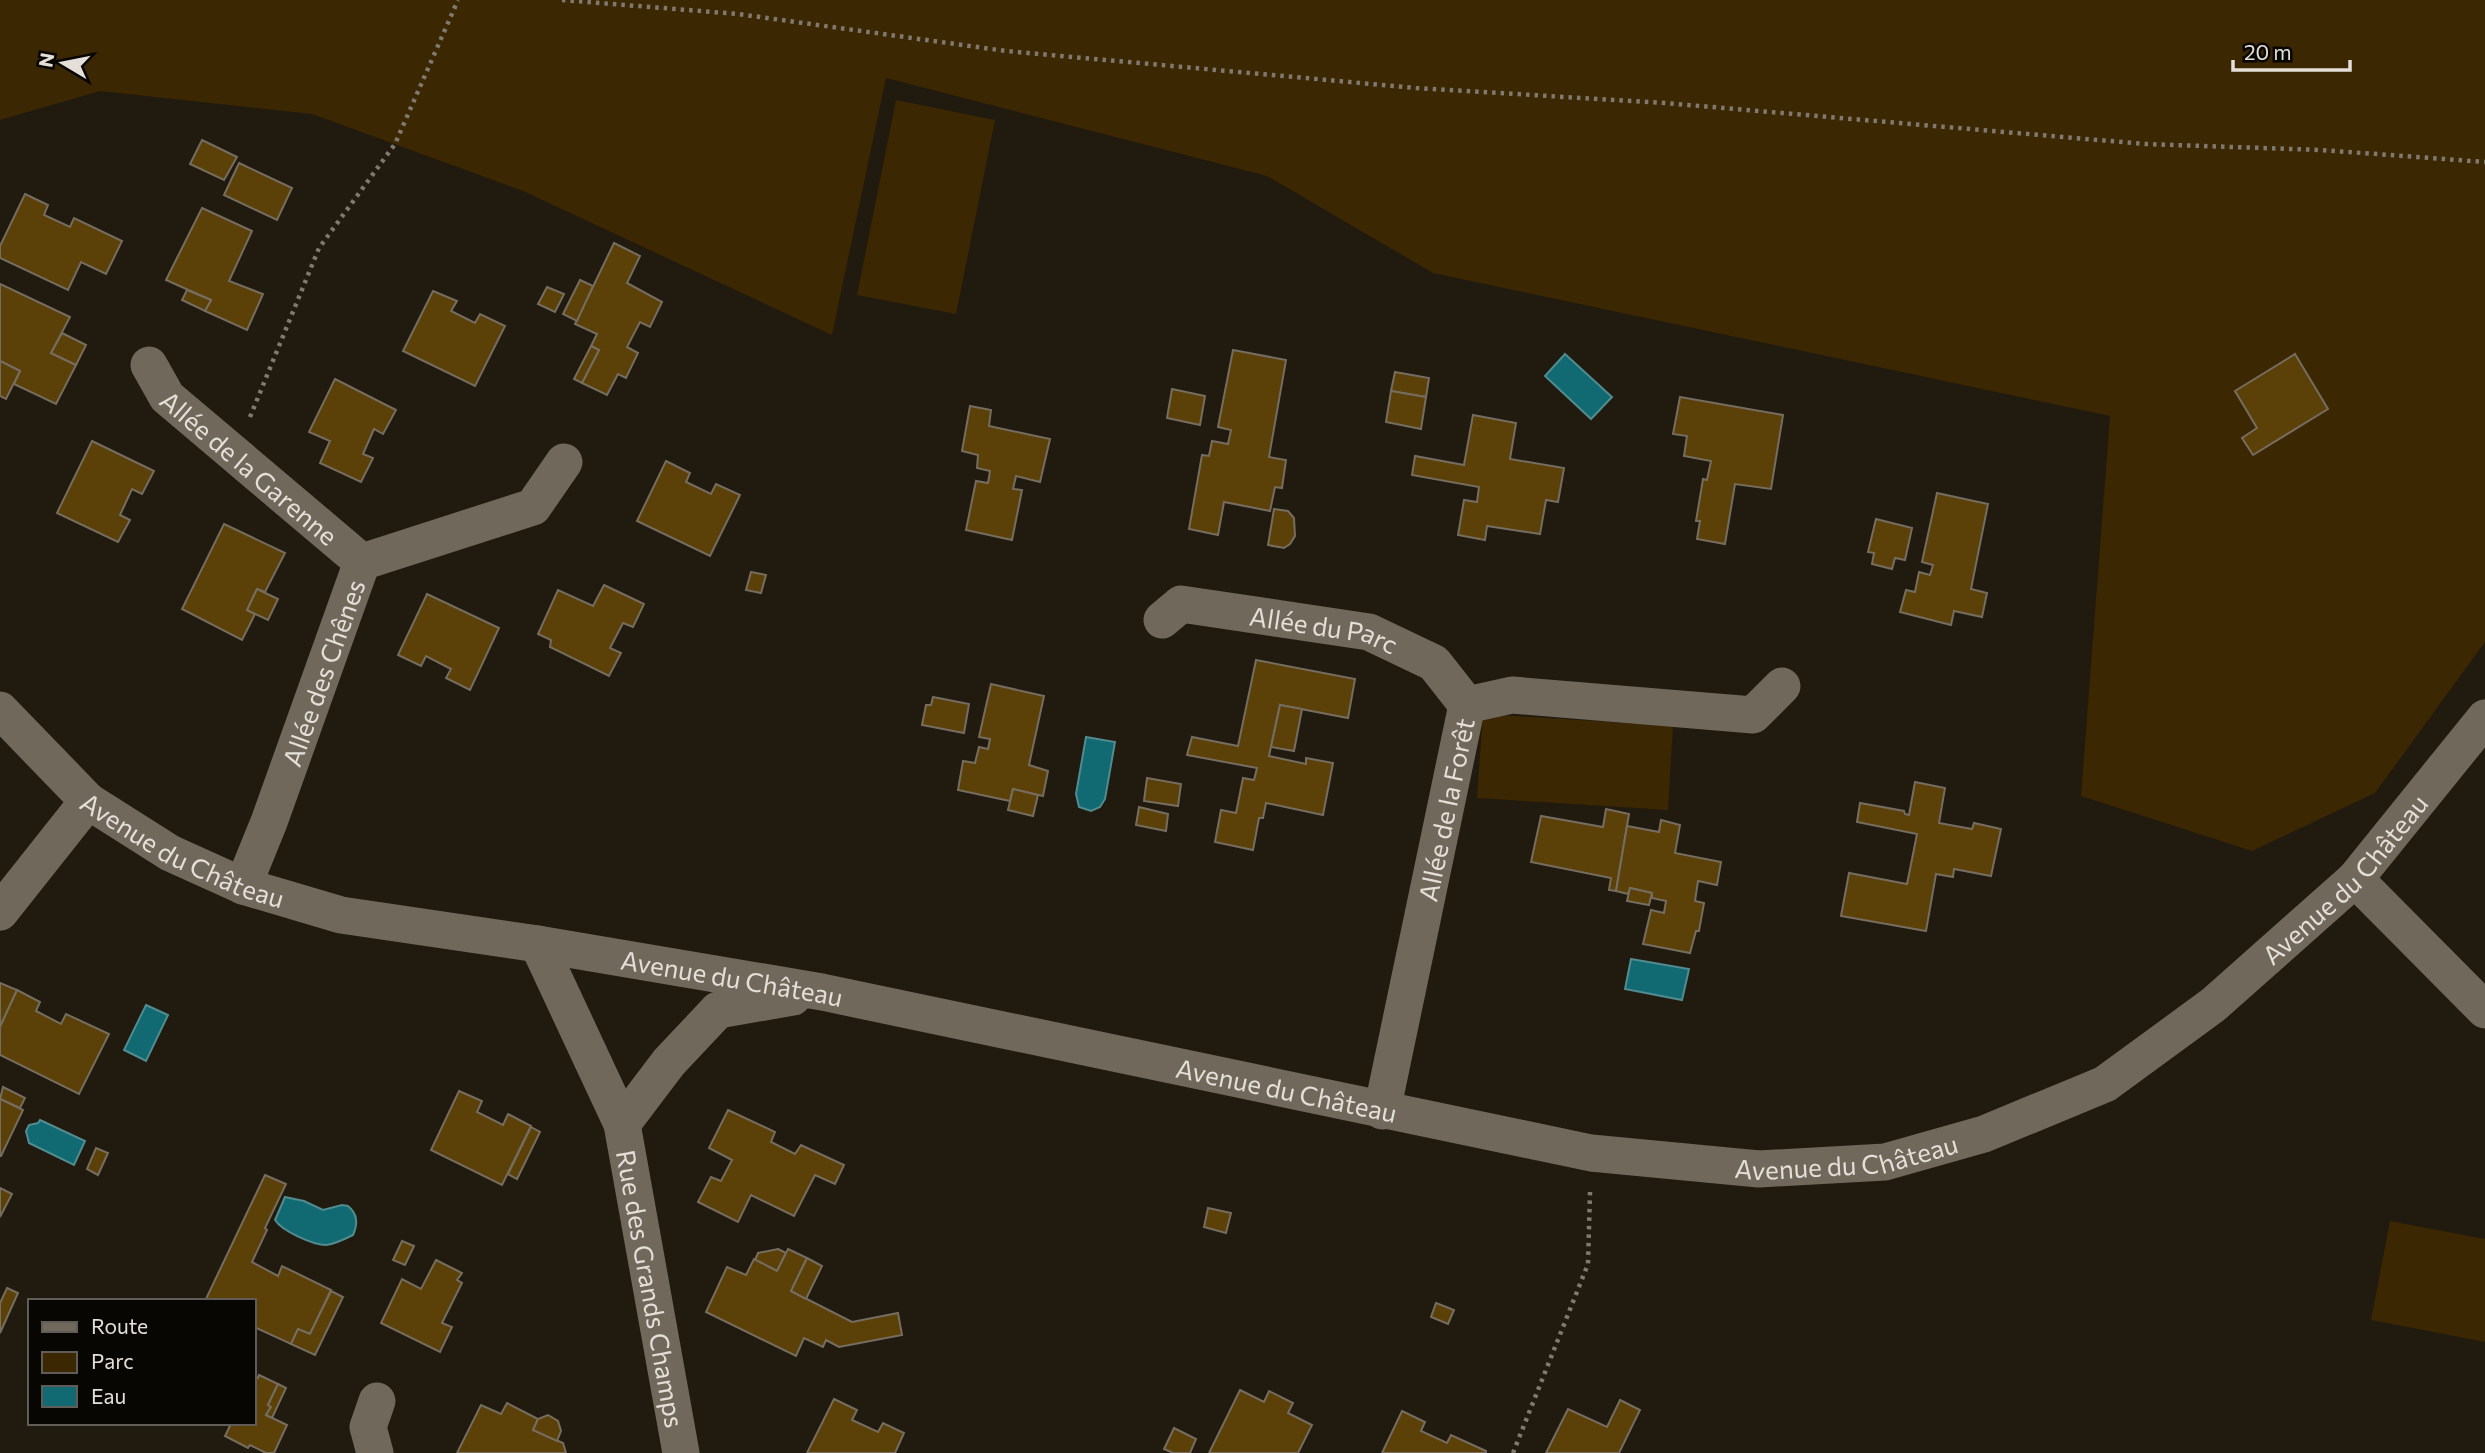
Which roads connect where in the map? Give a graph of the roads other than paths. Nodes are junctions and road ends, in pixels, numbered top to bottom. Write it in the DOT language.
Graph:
graph roads {
  1 [pos="149,365"];
  2 [pos="564,462"];
  3 [pos="362,562"];
  4 [pos="1162,620"];
  5 [pos="1782,686"];
  6 [pos="1467,705"];
  7 [pos="0,710"];
  8 [pos="2485,718"];
  9 [pos="88,801"];
  10 [pos="2356,879"];
  11 [pos="243,886"];
  12 [pos="0,912"];
  13 [pos="538,944"];
  14 [pos="822,992"];
  15 [pos="2485,1010"];
  16 [pos="1382,1111"];
  17 [pos="622,1124"];
  18 [pos="377,1401"];
  19 [pos="375,1453"];
  20 [pos="681,1453"];
  1 -- 3 [label="street, Allée de la Garenne"];
  2 -- 3 [label="street, Allée des Chênes"];
  3 -- 11 [label="street, Allée des Chênes"];
  4 -- 6 [label="street, Allée du Parc"];
  5 -- 6 [label="street, Allée de la Forêt"];
  6 -- 16 [label="street, Allée de la Forêt"];
  7 -- 9 [label="street, Avenue du Château"];
  8 -- 10 [label="street, Avenue du Château"];
  9 -- 11 [label="street, Avenue du Château"];
  9 -- 12 [label="street"];
  10 -- 15 [label="street"];
  10 -- 16 [label="street, Avenue du Château"];
  11 -- 13 [label="street, Avenue du Château"];
  13 -- 14 [label="street, Avenue du Château"];
  13 -- 17 [label="street, Rue des Grands Champs"];
  14 -- 16 [label="street, Avenue du Château"];
  14 -- 17 [label="street"];
  17 -- 20 [label="street, Rue des Grands Champs"];
  18 -- 19 [label="street"];
}
